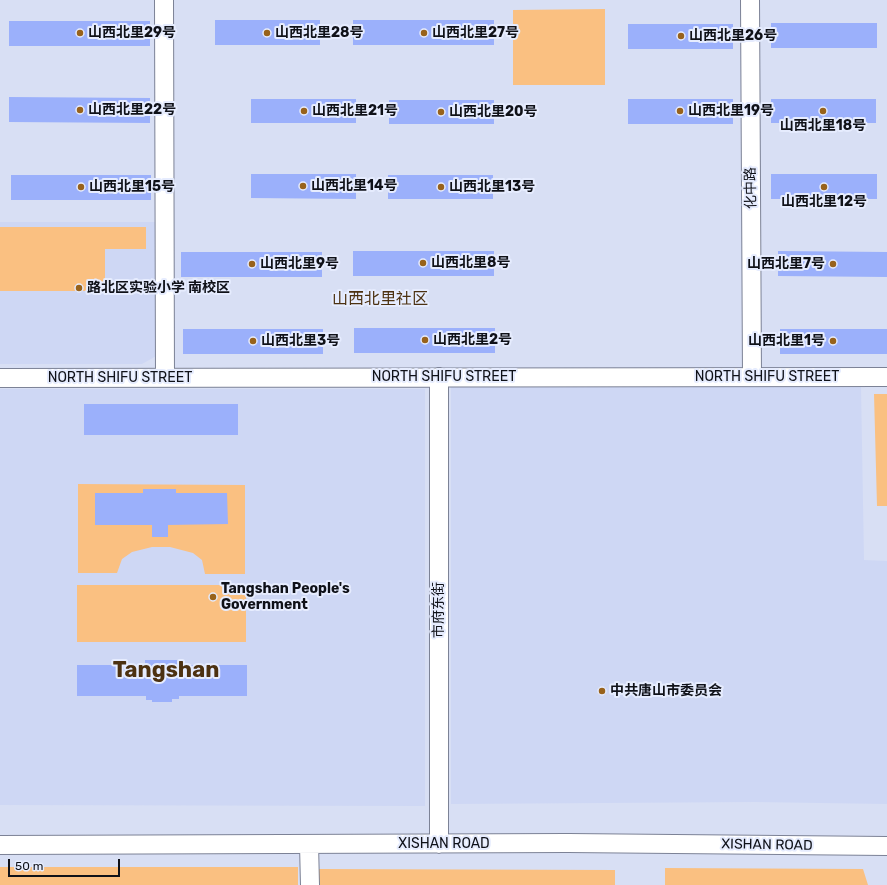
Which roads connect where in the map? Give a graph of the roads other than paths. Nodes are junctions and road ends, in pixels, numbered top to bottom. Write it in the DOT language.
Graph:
graph roads {
  1 [pos="164,0"];
  2 [pos="750,0"];
  3 [pos="439,377"];
  4 [pos="752,377"];
  5 [pos="887,377"];
  6 [pos="0,378"];
  7 [pos="164,378"];
  8 [pos="309,844"];
  9 [pos="439,844"];
  10 [pos="0,845"];
  11 [pos="887,846"];
  12 [pos="310,885"];
  1 -- 7 [label="street"];
  2 -- 4 [label="street, 化中路"];
  3 -- 4 [label="street, NORTH SHIFU STREET"];
  3 -- 7 [label="street, NORTH SHIFU STREET"];
  3 -- 9 [label="street, 市府东街"];
  4 -- 5 [label="street, NORTH SHIFU STREET"];
  6 -- 7 [label="street, NORTH SHIFU STREET"];
  8 -- 9 [label="street, XISHAN ROAD"];
  8 -- 10 [label="street, XISHAN ROAD"];
  8 -- 12 [label="street"];
  9 -- 11 [label="street, XISHAN ROAD"];
}
